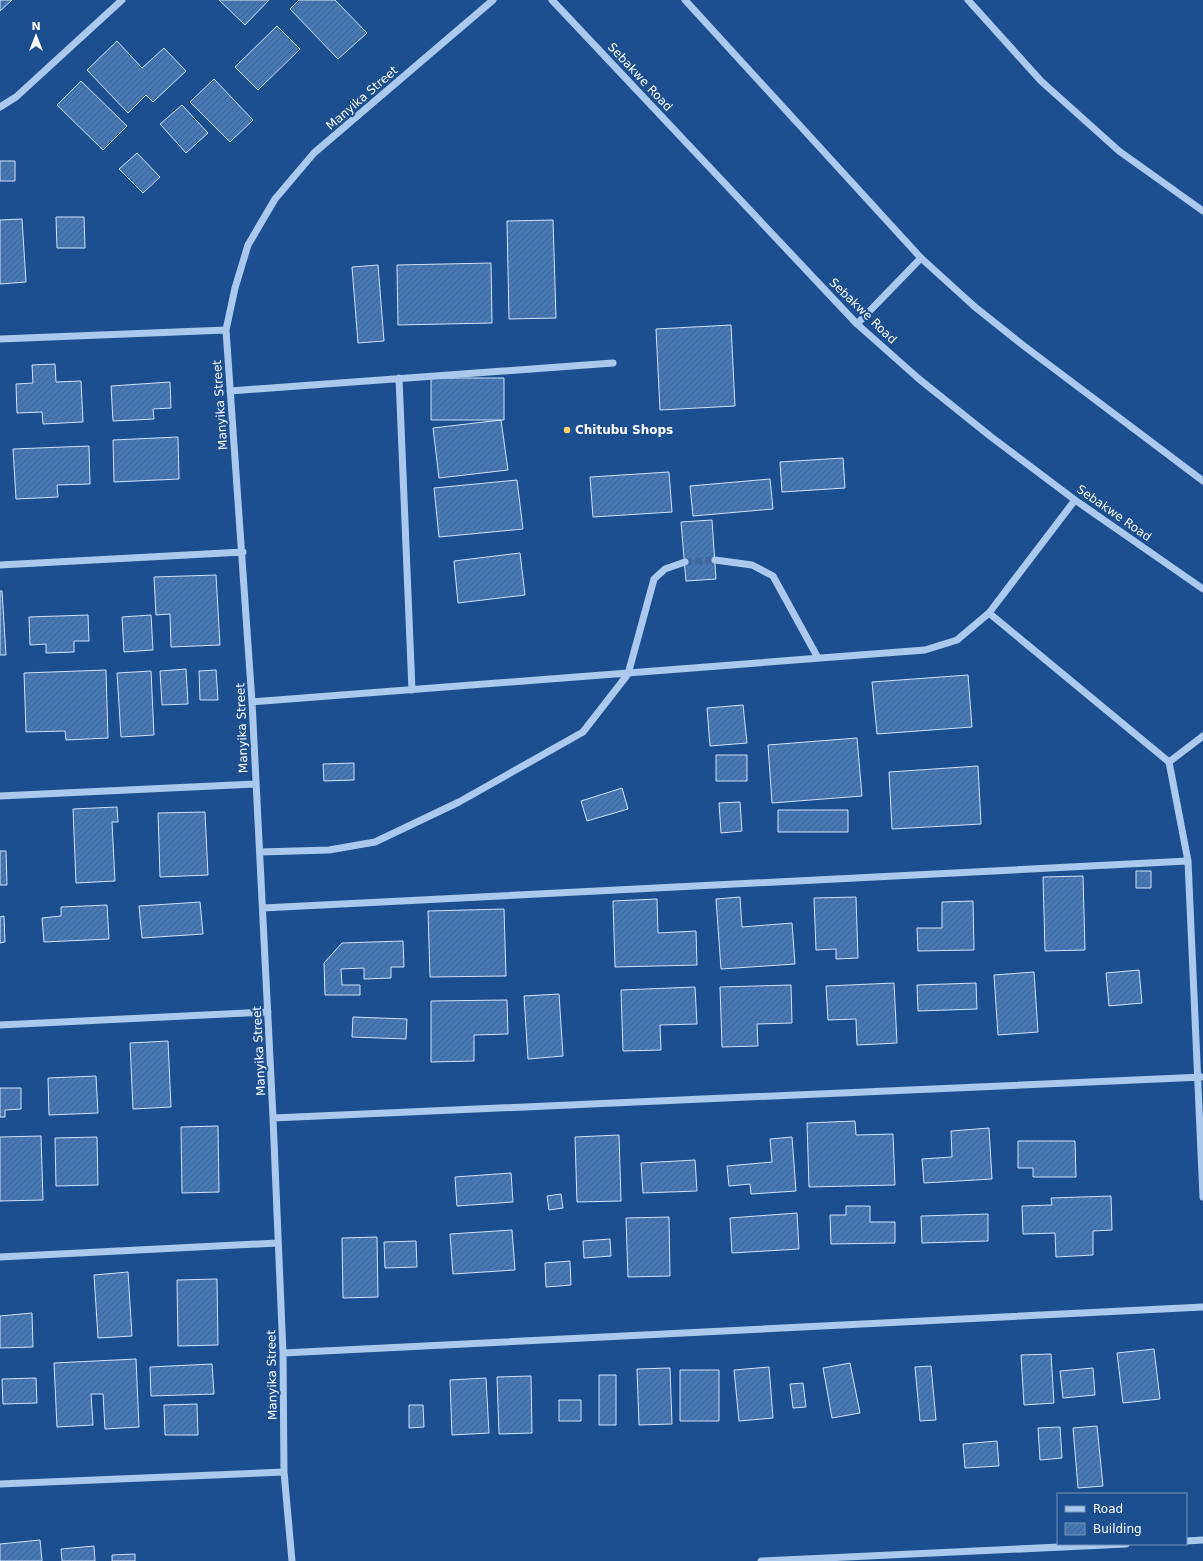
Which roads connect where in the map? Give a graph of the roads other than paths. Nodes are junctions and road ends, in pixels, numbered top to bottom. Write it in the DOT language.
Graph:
graph roads {
  1 [pos="122,0"];
  2 [pos="493,0"];
  3 [pos="552,0"];
  4 [pos="685,0"];
  5 [pos="968,0"];
  6 [pos="0,107"];
  7 [pos="1203,211"];
  8 [pos="921,258"];
  9 [pos="857,324"];
  10 [pos="226,330"];
  11 [pos="0,339"];
  12 [pos="613,363"];
  13 [pos="399,378"];
  14 [pos="230,391"];
  15 [pos="1203,481"];
  16 [pos="1075,500"];
  17 [pos="243,552"];
  18 [pos="715,560"];
  19 [pos="685,562"];
  20 [pos="0,566"];
  21 [pos="1203,589"];
  22 [pos="989,613"];
  23 [pos="818,658"];
  24 [pos="628,674"];
  25 [pos="412,690"];
  26 [pos="252,702"];
  27 [pos="1203,736"];
  28 [pos="1169,762"];
  29 [pos="255,784"];
  30 [pos="0,796"];
  31 [pos="260,852"];
  32 [pos="1188,861"];
  33 [pos="263,908"];
  34 [pos="268,1012"];
  35 [pos="0,1025"];
  36 [pos="1200,1077"];
  37 [pos="273,1118"];
  38 [pos="1203,1196"];
  39 [pos="278,1243"];
  40 [pos="0,1257"];
  41 [pos="1203,1307"];
  42 [pos="283,1352"];
  43 [pos="284,1472"];
  44 [pos="0,1484"];
  45 [pos="1203,1540"];
  46 [pos="1187,1541"];
  47 [pos="1105,1545"];
  48 [pos="292,1561"];
  49 [pos="761,1561"];
  1 -- 6 [label="street"];
  2 -- 10 [label="street, Manyika Street"];
  3 -- 9 [label="street, Sebakwe Road"];
  4 -- 8 [label="street"];
  5 -- 7 [label="street"];
  8 -- 9 [label="street"];
  8 -- 15 [label="street"];
  9 -- 16 [label="street, Sebakwe Road"];
  10 -- 11 [label="street"];
  10 -- 14 [label="street, Manyika Street"];
  12 -- 13 [label="street"];
  13 -- 14 [label="street"];
  13 -- 25 [label="street"];
  14 -- 17 [label="street, Manyika Street"];
  16 -- 21 [label="street, Sebakwe Road"];
  16 -- 22 [label="street"];
  17 -- 20 [label="street"];
  17 -- 26 [label="street, Manyika Street"];
  18 -- 23 [label="street"];
  19 -- 24 [label="street"];
  22 -- 23 [label="street"];
  22 -- 28 [label="street"];
  23 -- 24 [label="street"];
  24 -- 25 [label="street"];
  24 -- 31 [label="street"];
  25 -- 26 [label="street"];
  26 -- 29 [label="street, Manyika Street"];
  27 -- 28 [label="street"];
  28 -- 32 [label="street"];
  29 -- 30 [label="street"];
  29 -- 31 [label="street, Manyika Street"];
  31 -- 33 [label="street, Manyika Street"];
  32 -- 33 [label="street"];
  32 -- 36 [label="street"];
  33 -- 34 [label="street, Manyika Street"];
  34 -- 35 [label="street"];
  34 -- 37 [label="street, Manyika Street"];
  36 -- 37 [label="street"];
  36 -- 38 [label="street"];
  37 -- 39 [label="street, Manyika Street"];
  39 -- 40 [label="street"];
  39 -- 42 [label="street, Manyika Street"];
  41 -- 42 [label="street"];
  42 -- 43 [label="street, Manyika Street"];
  43 -- 44 [label="street"];
  43 -- 48 [label="street, Manyika Street"];
  45 -- 46 [label="street"];
  47 -- 49 [label="street"];
}
